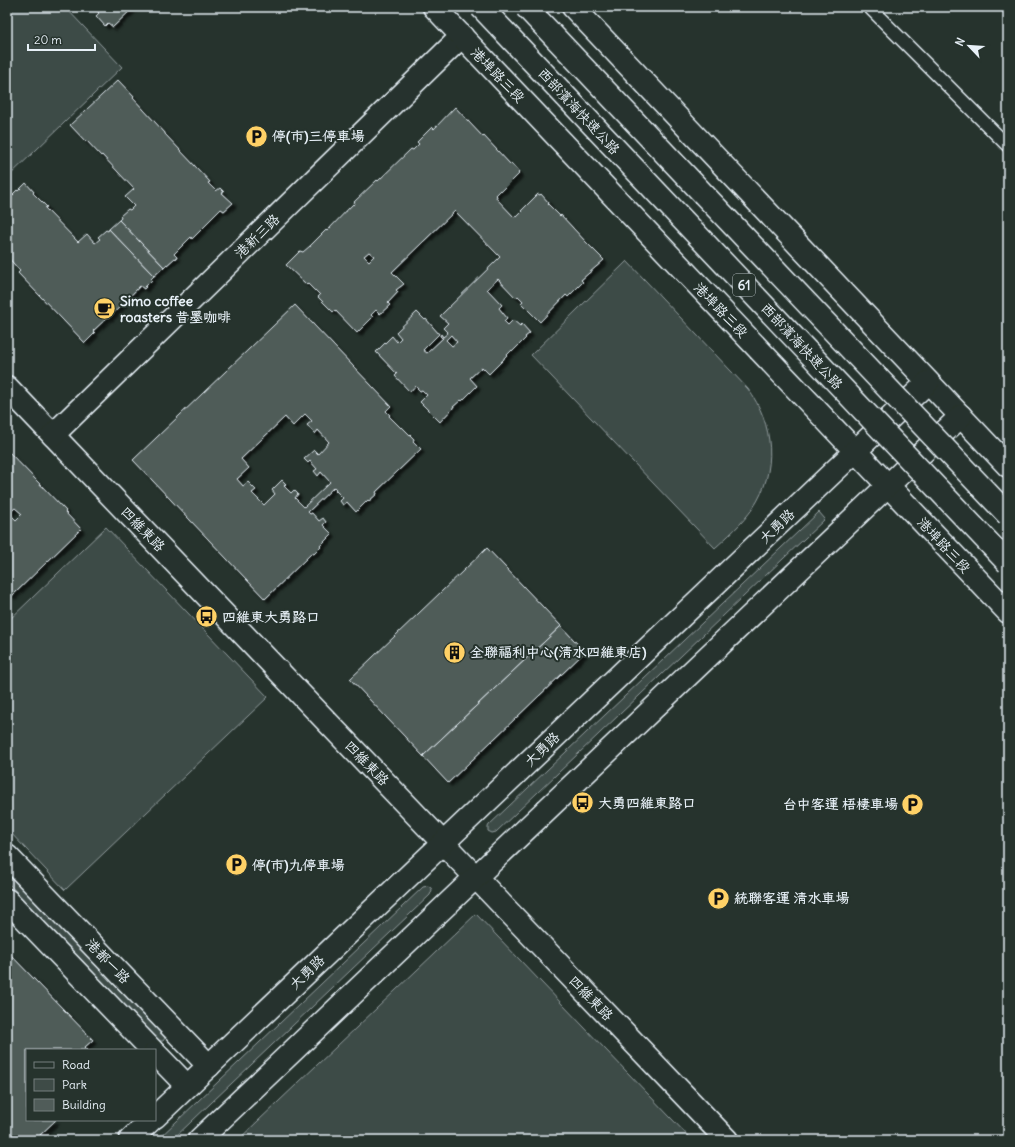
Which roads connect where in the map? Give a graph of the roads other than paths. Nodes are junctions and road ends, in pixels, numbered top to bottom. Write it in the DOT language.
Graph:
graph roads {
  1 [pos="434,7"];
  2 [pos="481,7"];
  3 [pos="526,7"];
  4 [pos="573,7"];
  5 [pos="869,7"];
  6 [pos="462,36"];
  7 [pos="1008,146"];
  8 [pos="928,382"];
  9 [pos="7,387"];
  10 [pos="961,416"];
  11 [pos="53,435"];
  12 [pos="855,451"];
  13 [pos="1008,466"];
  14 [pos="888,485"];
  15 [pos="1008,515"];
  16 [pos="1008,563"];
  17 [pos="1008,612"];
  18 [pos="443,843"];
  19 [pos="7,856"];
  20 [pos="476,877"];
  21 [pos="7,900"];
  22 [pos="151,1049"];
  23 [pos="156,1055"];
  24 [pos="209,1066"];
  25 [pos="187,1086"];
  26 [pos="156,1116"];
  27 [pos="150,1121"];
  28 [pos="130,1140"];
  29 [pos="199,1140"];
  30 [pos="727,1140"];
  1 -- 6 [label="main road, 港埠路三段"];
  2 -- 16 [label="main road, 西部濱海快速公路 / 61, bridge"];
  3 -- 15 [label="main road, 61, bridge"];
  4 -- 8 [label="main road"];
  5 -- 7 [label="lane"];
  6 -- 11 [label="main road, 港新三路"];
  6 -- 12 [label="main road, 港埠路三段"];
  8 -- 10 [label="main road"];
  8 -- 12 [label="main road, 大勇路"];
  9 -- 11 [label="main road, 四維東路"];
  10 -- 13 [label="main road"];
  10 -- 14 [label="main road"];
  11 -- 18 [label="main road, 四維東路"];
  12 -- 14 [label="main road, 港埠路三段"];
  12 -- 18 [label="main road, 大勇路"];
  14 -- 17 [label="main road, 港埠路三段"];
  14 -- 20 [label="main road"];
  18 -- 20 [label="main road, 四維東路"];
  18 -- 24 [label="main road, 大勇路"];
  19 -- 24 [label="main road, 港都一路"];
  20 -- 29 [label="main road"];
  20 -- 30 [label="main road, 四維東路"];
  21 -- 22 [label="main road"];
  23 -- 25 [label="main road"];
  24 -- 25 [label="main road, 大勇路"];
  25 -- 26 [label="main road, 大勇路"];
  27 -- 28 [label="main road"];
}
